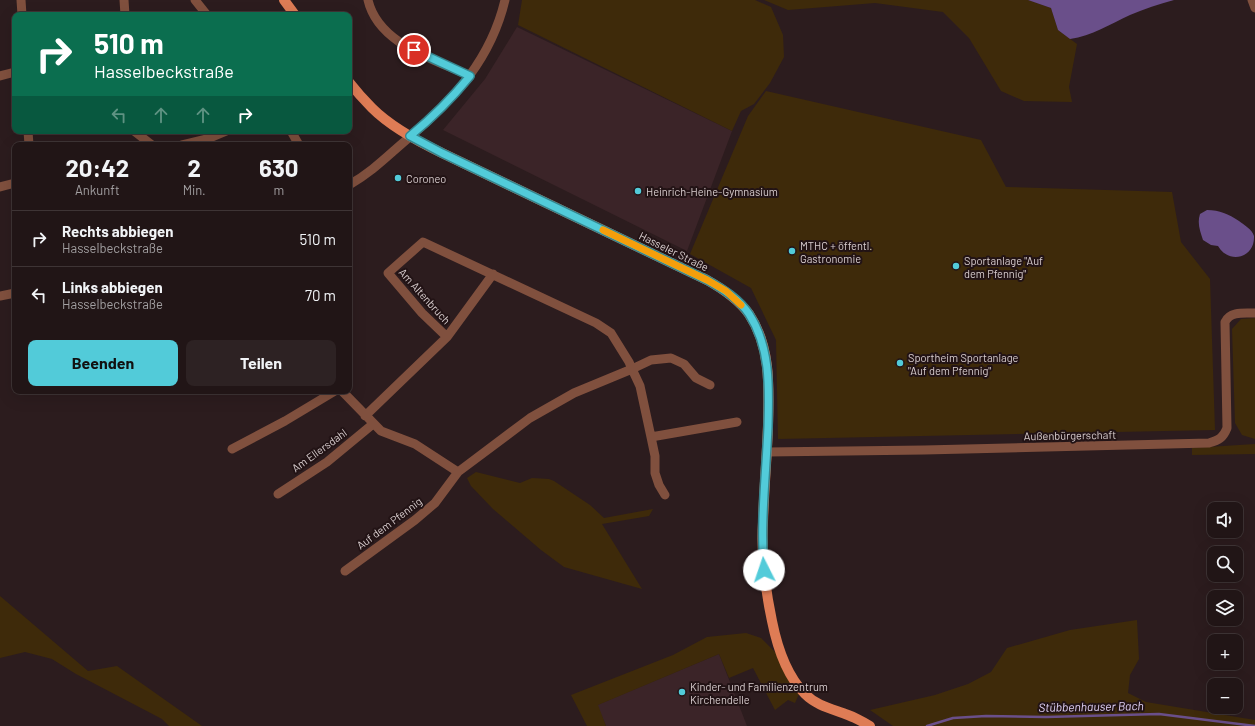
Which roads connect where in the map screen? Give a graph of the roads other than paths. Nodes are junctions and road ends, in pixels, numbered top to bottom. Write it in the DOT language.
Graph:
graph roads {
  1 [pos="21,0"];
  2 [pos="124,0"];
  3 [pos="195,0"];
  4 [pos="284,0"];
  5 [pos="368,0"];
  6 [pos="505,0"];
  7 [pos="1252,0"];
  8 [pos="1255,8"];
  9 [pos="22,12"];
  10 [pos="125,12"];
  11 [pos="205,12"];
  12 [pos="293,12"];
  13 [pos="12,73"];
  14 [pos="0,76"];
  15 [pos="470,76"];
  16 [pos="352,85"];
  17 [pos="138,134"];
  18 [pos="219,134"];
  19 [pos="410,136"];
  20 [pos="148,142"];
  21 [pos="194,142"];
  22 [pos="352,183"];
  23 [pos="12,184"];
  24 [pos="0,187"];
  25 [pos="493,274"];
  26 [pos="12,294"];
  27 [pos="0,296"];
  28 [pos="1255,313"];
  29 [pos="447,337"];
  30 [pos="632,369"];
  31 [pos="710,386"];
  32 [pos="330,394"];
  33 [pos="345,394"];
  34 [pos="365,416"];
  35 [pos="737,422"];
  36 [pos="373,424"];
  37 [pos="652,437"];
  38 [pos="232,449"];
  39 [pos="767,452"];
  40 [pos="458,472"];
  41 [pos="278,494"];
  42 [pos="665,495"];
  43 [pos="345,571"];
  44 [pos="870,726"];
  1 -- 9 [label="street"];
  2 -- 10 [label="street"];
  3 -- 11 [label="street"];
  4 -- 12 [label="main road"];
  5 -- 15 [label="street"];
  6 -- 15 [label="street"];
  7 -- 8 [label="street"];
  13 -- 14 [label="street"];
  15 -- 19 [label="street"];
  16 -- 19 [label="main road, Hasseler Straße"];
  17 -- 20 [label="street"];
  18 -- 21 [label="street"];
  19 -- 22 [label="street"];
  19 -- 39 [label="main road, Hasseler Straße"];
  23 -- 24 [label="street"];
  25 -- 29 [label="street, Am Altenbruch"];
  25 -- 29 [label="street, Am Altenbruch"];
  25 -- 30 [label="street, Am Altenbruch"];
  26 -- 27 [label="street"];
  28 -- 39 [label="street, Außenbürgerschaft"];
  29 -- 34 [label="street, Am Altenbruch"];
  30 -- 31 [label="street"];
  30 -- 37 [label="street, Am Altenbruch"];
  30 -- 40 [label="street"];
  32 -- 38 [label="street"];
  33 -- 34 [label="street"];
  34 -- 36 [label="street"];
  35 -- 37 [label="street"];
  36 -- 40 [label="street"];
  36 -- 41 [label="street, Am Ellersdahl"];
  37 -- 42 [label="street, Am Altenbruch"];
  39 -- 44 [label="main road, Hasseler Straße"];
  40 -- 43 [label="street, Auf dem Pfennig"];
}
